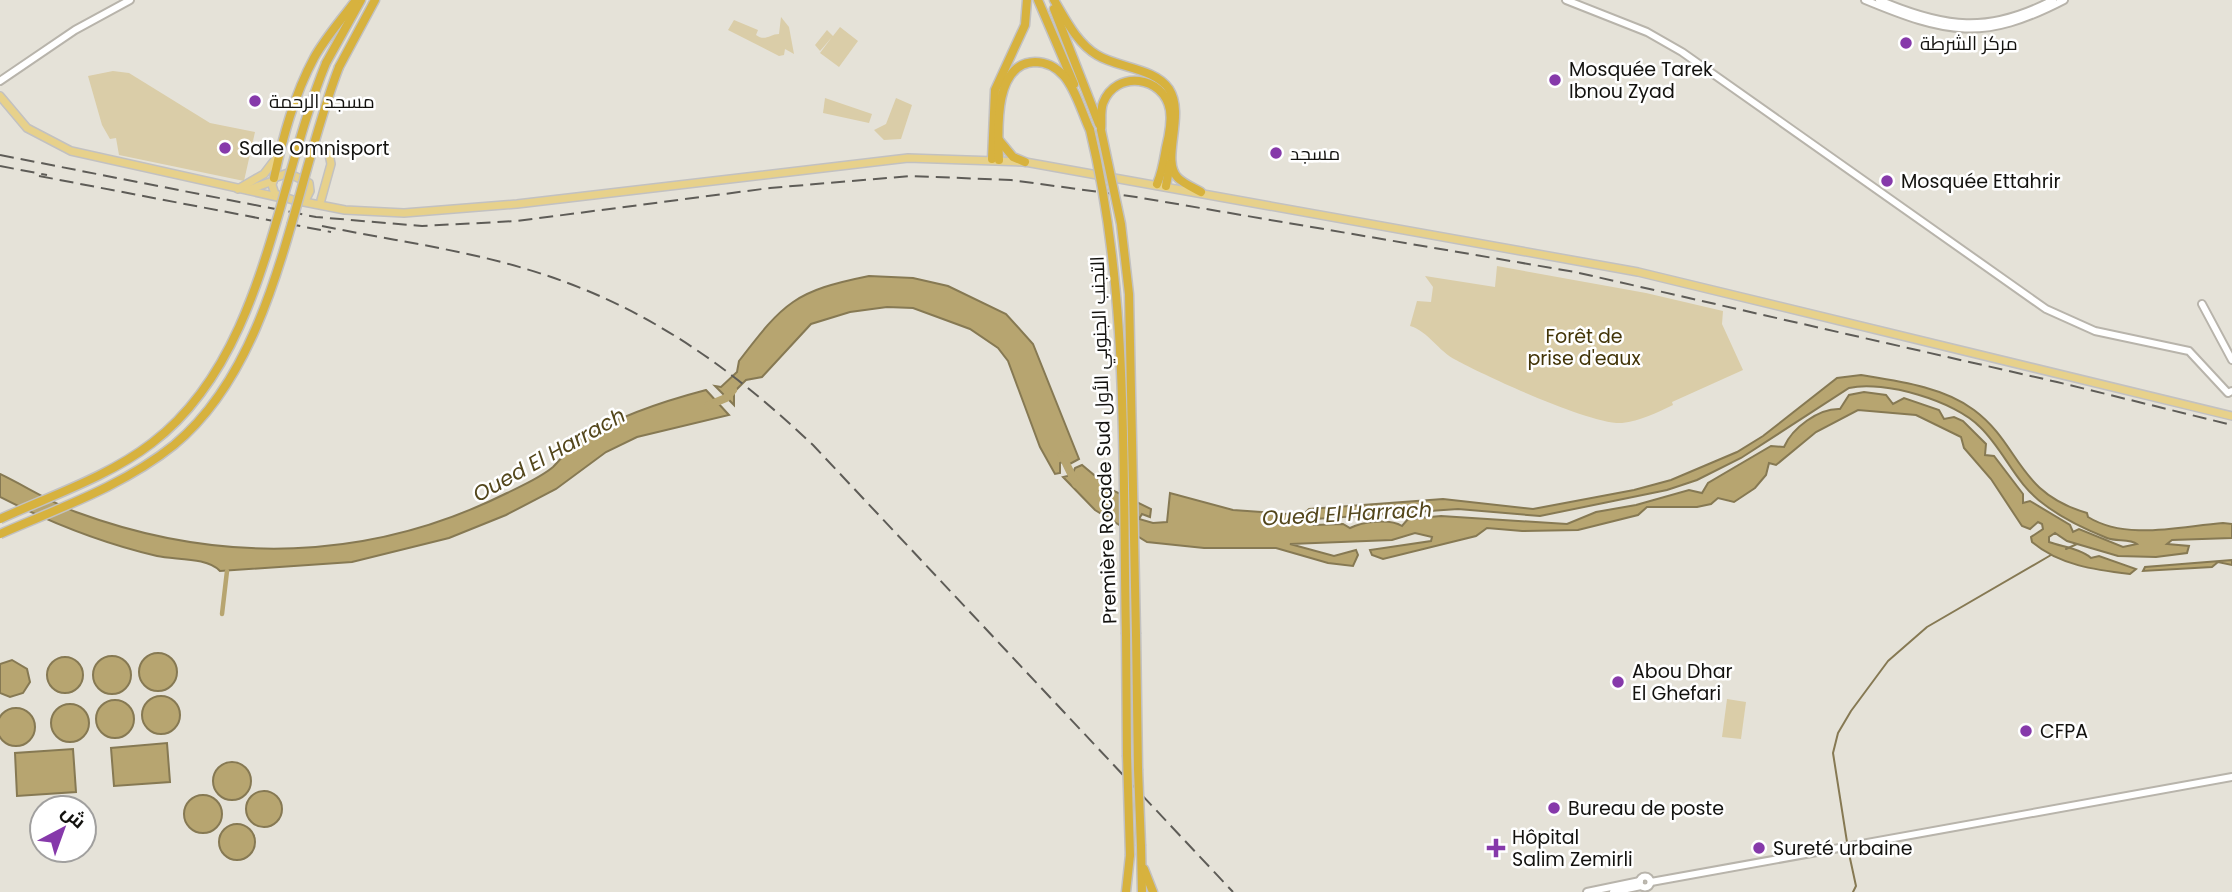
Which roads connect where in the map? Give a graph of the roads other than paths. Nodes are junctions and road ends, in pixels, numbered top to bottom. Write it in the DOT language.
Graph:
graph roads {
  1 [pos="130,0"];
  2 [pos="356,0"];
  3 [pos="361,0"];
  4 [pos="375,0"];
  5 [pos="381,0"];
  6 [pos="1027,0"];
  7 [pos="1038,0"];
  8 [pos="1052,0"];
  9 [pos="1566,0"];
  10 [pos="1865,0"];
  11 [pos="1879,0"];
  12 [pos="2053,0"];
  13 [pos="2064,0"];
  14 [pos="365,18"];
  15 [pos="16,69"];
  16 [pos="0,73"];
  17 [pos="0,80"];
  18 [pos="0,91"];
  19 [pos="0,96"];
  20 [pos="8,105"];
  21 [pos="1090,130"];
  22 [pos="1101,130"];
  23 [pos="998,139"];
  24 [pos="1172,146"];
  25 [pos="281,151"];
  26 [pos="330,154"];
  27 [pos="996,160"];
  28 [pos="1025,162"];
  29 [pos="274,179"];
  30 [pos="1157,184"];
  31 [pos="1166,186"];
  32 [pos="311,188"];
  33 [pos="240,190"];
  34 [pos="1201,192"];
  35 [pos="282,198"];
  36 [pos="321,200"];
  37 [pos="299,201"];
  38 [pos="345,209"];
  39 [pos="2202,304"];
  40 [pos="2232,360"];
  41 [pos="2232,391"];
  42 [pos="2232,416"];
  43 [pos="0,519"];
  44 [pos="0,534"];
  45 [pos="2232,777"];
  46 [pos="1141,862"];
  47 [pos="1640,884"];
  48 [pos="1128,892"];
  49 [pos="1142,892"];
  50 [pos="1153,892"];
  51 [pos="1587,892"];
  52 [pos="1613,892"];
  1 -- 15 [label="street"];
  2 -- 25 [label="highway"];
  3 -- 43 [label="highway, bridge"];
  4 -- 14 [label="highway"];
  5 -- 14 [label="highway"];
  6 -- 27 [label="highway"];
  7 -- 21 [label="highway, Première Rocade Sud التجنب الجنوبي الأول"];
  8 -- 22 [label="highway, Première Rocade Sud التجنب الجنوبي الأول"];
  8 -- 24 [label="highway"];
  9 -- 41 [label="street"];
  10 -- 13 [label="street"];
  11 -- 12 [label="street"];
  14 -- 44 [label="highway, bridge"];
  15 -- 16 [label="street"];
  15 -- 17 [label="street"];
  18 -- 20 [label="main road"];
  19 -- 20 [label="main road"];
  20 -- 33 [label="main road"];
  21 -- 23 [label="highway"];
  21 -- 48 [label="highway, Première Rocade Sud التجنب الجنوبي الأول, bridge"];
  22 -- 30 [label="highway"];
  22 -- 46 [label="highway, Première Rocade Sud التجنب الجنوبي الأول, bridge"];
  23 -- 27 [label="highway"];
  23 -- 28 [label="highway"];
  24 -- 31 [label="highway"];
  24 -- 34 [label="highway"];
  25 -- 29 [label="highway"];
  25 -- 33 [label="main road"];
  26 -- 36 [label="main road"];
  27 -- 28 [label="main road"];
  27 -- 38 [label="main road"];
  28 -- 30 [label="main road"];
  29 -- 32 [label="main road"];
  29 -- 33 [label="main road"];
  29 -- 35 [label="main road"];
  30 -- 31 [label="main road"];
  31 -- 34 [label="main road"];
  32 -- 36 [label="main road"];
  32 -- 37 [label="main road"];
  33 -- 35 [label="main road"];
  34 -- 42 [label="main road"];
  35 -- 37 [label="main road"];
  36 -- 38 [label="main road"];
  37 -- 38 [label="main road"];
  39 -- 40 [label="street"];
  45 -- 47 [label="street"];
  46 -- 49 [label="highway, Première Rocade Sud التجنب الجنوبي الأول"];
  46 -- 50 [label="highway"];
  47 -- 51 [label="street"];
  47 -- 52 [label="street"];
}
